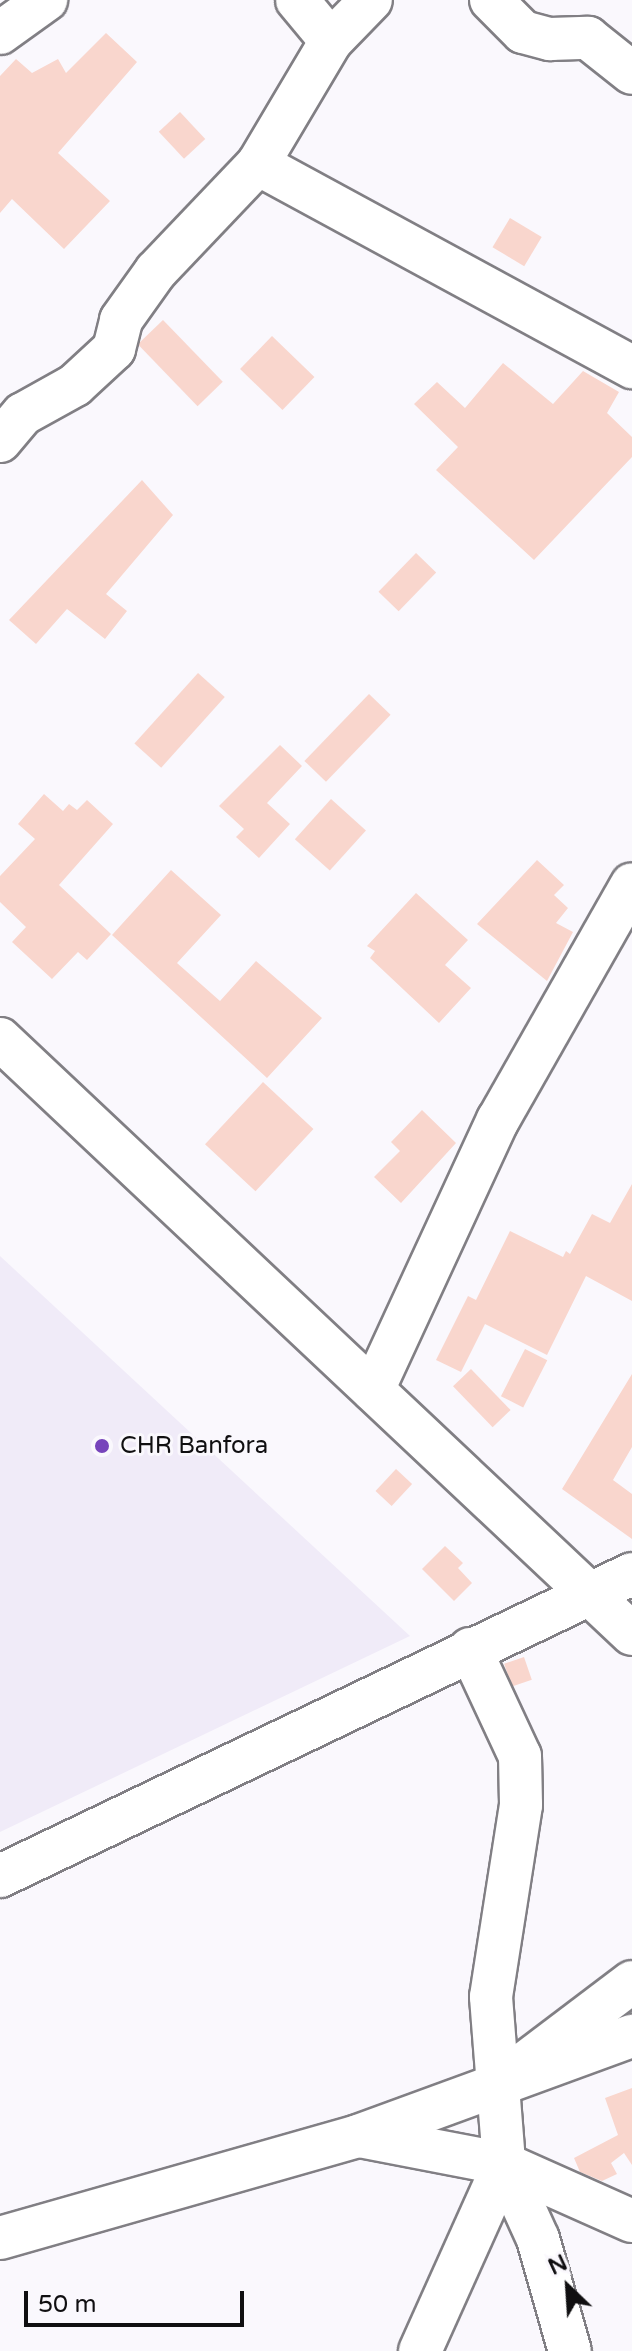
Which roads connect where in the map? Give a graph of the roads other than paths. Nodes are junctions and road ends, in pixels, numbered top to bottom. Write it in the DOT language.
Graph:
graph roads {
  1 [pos="46,0"];
  2 [pos="297,0"];
  3 [pos="371,0"];
  4 [pos="491,0"];
  5 [pos="0,33"];
  6 [pos="331,41"];
  7 [pos="632,73"];
  8 [pos="258,164"];
  9 [pos="632,367"];
  10 [pos="0,441"];
  11 [pos="632,884"];
  12 [pos="0,1039"];
  13 [pos="373,1390"];
  14 [pos="632,1574"];
  15 [pos="588,1593"];
  16 [pos="632,1634"];
  17 [pos="470,1649"];
  18 [pos="0,1876"];
  19 [pos="632,1982"];
  20 [pos="632,2036"];
  21 [pos="499,2084"];
  22 [pos="358,2136"];
  23 [pos="504,2164"];
  24 [pos="632,2221"];
  25 [pos="0,2238"];
  26 [pos="420,2351"];
  27 [pos="570,2351"];
  1 -- 5 [label="street"];
  2 -- 6 [label="street"];
  3 -- 6 [label="street"];
  4 -- 7 [label="street"];
  6 -- 8 [label="street"];
  8 -- 9 [label="street"];
  8 -- 10 [label="street"];
  11 -- 13 [label="street"];
  12 -- 13 [label="street"];
  13 -- 15 [label="street"];
  14 -- 15 [label="street"];
  15 -- 16 [label="street"];
  15 -- 17 [label="street"];
  17 -- 18 [label="street"];
  17 -- 21 [label="street"];
  19 -- 21 [label="street"];
  20 -- 21 [label="street"];
  21 -- 22 [label="street"];
  21 -- 23 [label="street"];
  22 -- 23 [label="street"];
  22 -- 25 [label="street"];
  23 -- 24 [label="street"];
  23 -- 26 [label="street"];
  23 -- 27 [label="street"];
}
